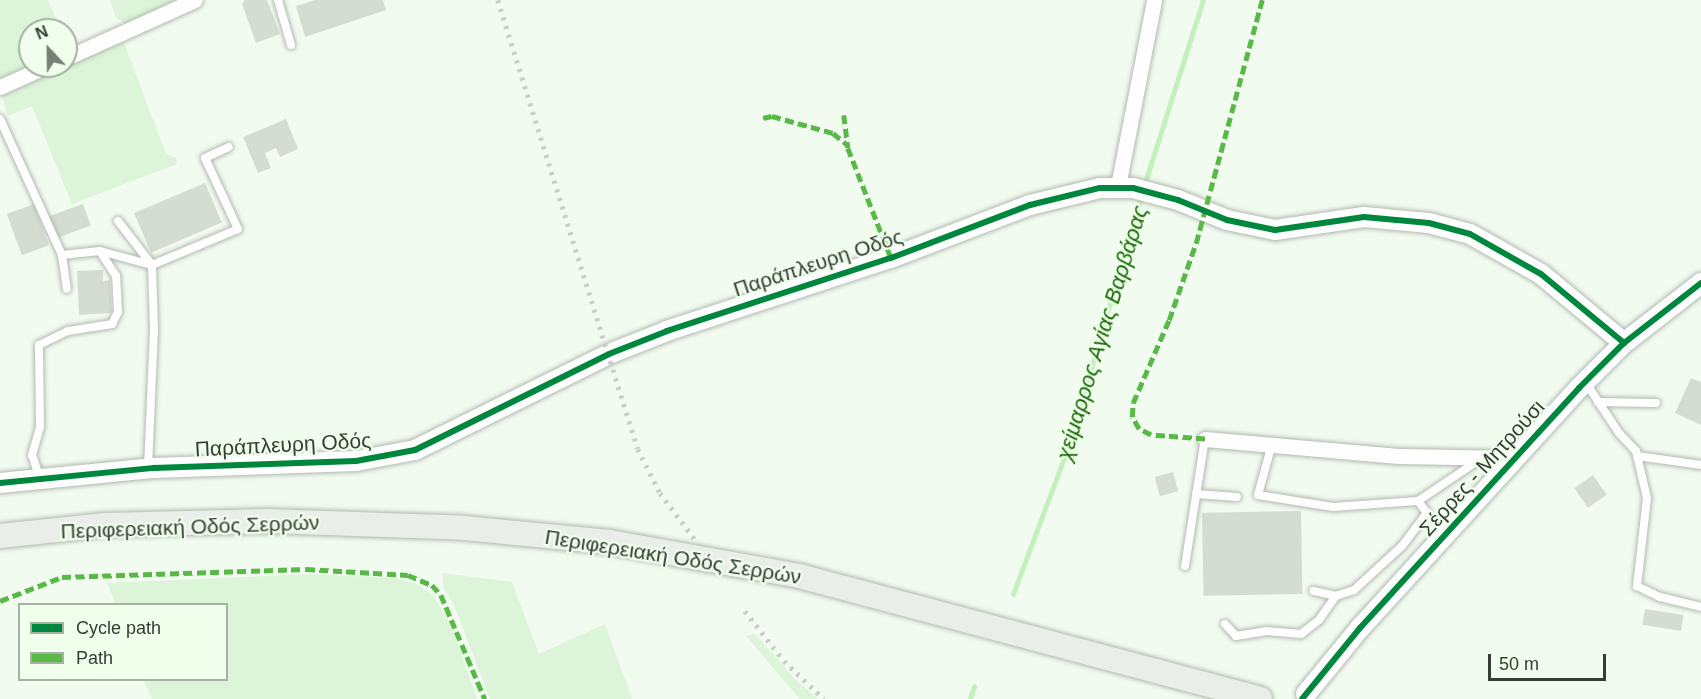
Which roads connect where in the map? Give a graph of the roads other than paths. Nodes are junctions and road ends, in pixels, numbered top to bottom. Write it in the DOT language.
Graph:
graph roads {
  1 [pos="195,0"];
  2 [pos="278,0"];
  3 [pos="1154,0"];
  4 [pos="291,45"];
  5 [pos="78,53"];
  6 [pos="20,78"];
  7 [pos="0,87"];
  8 [pos="0,119"];
  9 [pos="229,147"];
  10 [pos="1126,187"];
  11 [pos="118,221"];
  12 [pos="100,251"];
  13 [pos="62,255"];
  14 [pos="152,265"];
  15 [pos="1701,284"];
  16 [pos="67,289"];
  17 [pos="1624,343"];
  18 [pos="1585,381"];
  19 [pos="1598,402"];
  20 [pos="1656,403"];
  21 [pos="1205,439"];
  22 [pos="1272,444"];
  23 [pos="1637,456"];
  24 [pos="1513,458"];
  25 [pos="1479,460"];
  26 [pos="1701,465"];
  27 [pos="148,469"];
  28 [pos="39,477"];
  29 [pos="0,483"];
  30 [pos="1196,494"];
  31 [pos="1237,497"];
  32 [pos="1418,501"];
  33 [pos="0,536"];
  34 [pos="1185,566"];
  35 [pos="1314,591"];
  36 [pos="1336,596"];
  37 [pos="1701,607"];
  38 [pos="1225,624"];
  39 [pos="1306,694"];
  40 [pos="1260,699"];
  1 -- 5 [label="street"];
  2 -- 4 [label="lane"];
  3 -- 10 [label="street"];
  6 -- 7 [label="street"];
  8 -- 13 [label="lane"];
  9 -- 14 [label="lane"];
  10 -- 17 [label="street, Παράπλευρη Οδός"];
  10 -- 27 [label="street, Παράπλευρη Οδός"];
  11 -- 14 [label="lane"];
  12 -- 13 [label="lane"];
  12 -- 14 [label="lane"];
  12 -- 28 [label="lane"];
  13 -- 16 [label="lane"];
  14 -- 27 [label="lane"];
  15 -- 17 [label="street, Σέρρες - Μητρούσι"];
  17 -- 18 [label="street, Σέρρες - Μητρούσι"];
  18 -- 19 [label="lane"];
  18 -- 24 [label="street, Σέρρες - Μητρούσι"];
  19 -- 20 [label="lane"];
  19 -- 23 [label="lane"];
  21 -- 22 [label="street"];
  21 -- 30 [label="lane"];
  22 -- 25 [label="street"];
  22 -- 32 [label="lane"];
  23 -- 26 [label="lane"];
  23 -- 37 [label="lane"];
  24 -- 25 [label="street"];
  24 -- 39 [label="street, Σέρρες - Μητρούσι"];
  25 -- 32 [label="lane"];
  27 -- 28 [label="street, Παράπλευρη Οδός"];
  28 -- 29 [label="street, Παράπλευρη Οδός"];
  30 -- 31 [label="lane"];
  30 -- 34 [label="lane"];
  32 -- 36 [label="lane"];
  33 -- 40 [label="main road, Περιφερειακή Οδός Σερρών"];
  35 -- 36 [label="lane"];
  36 -- 38 [label="lane"];
}
